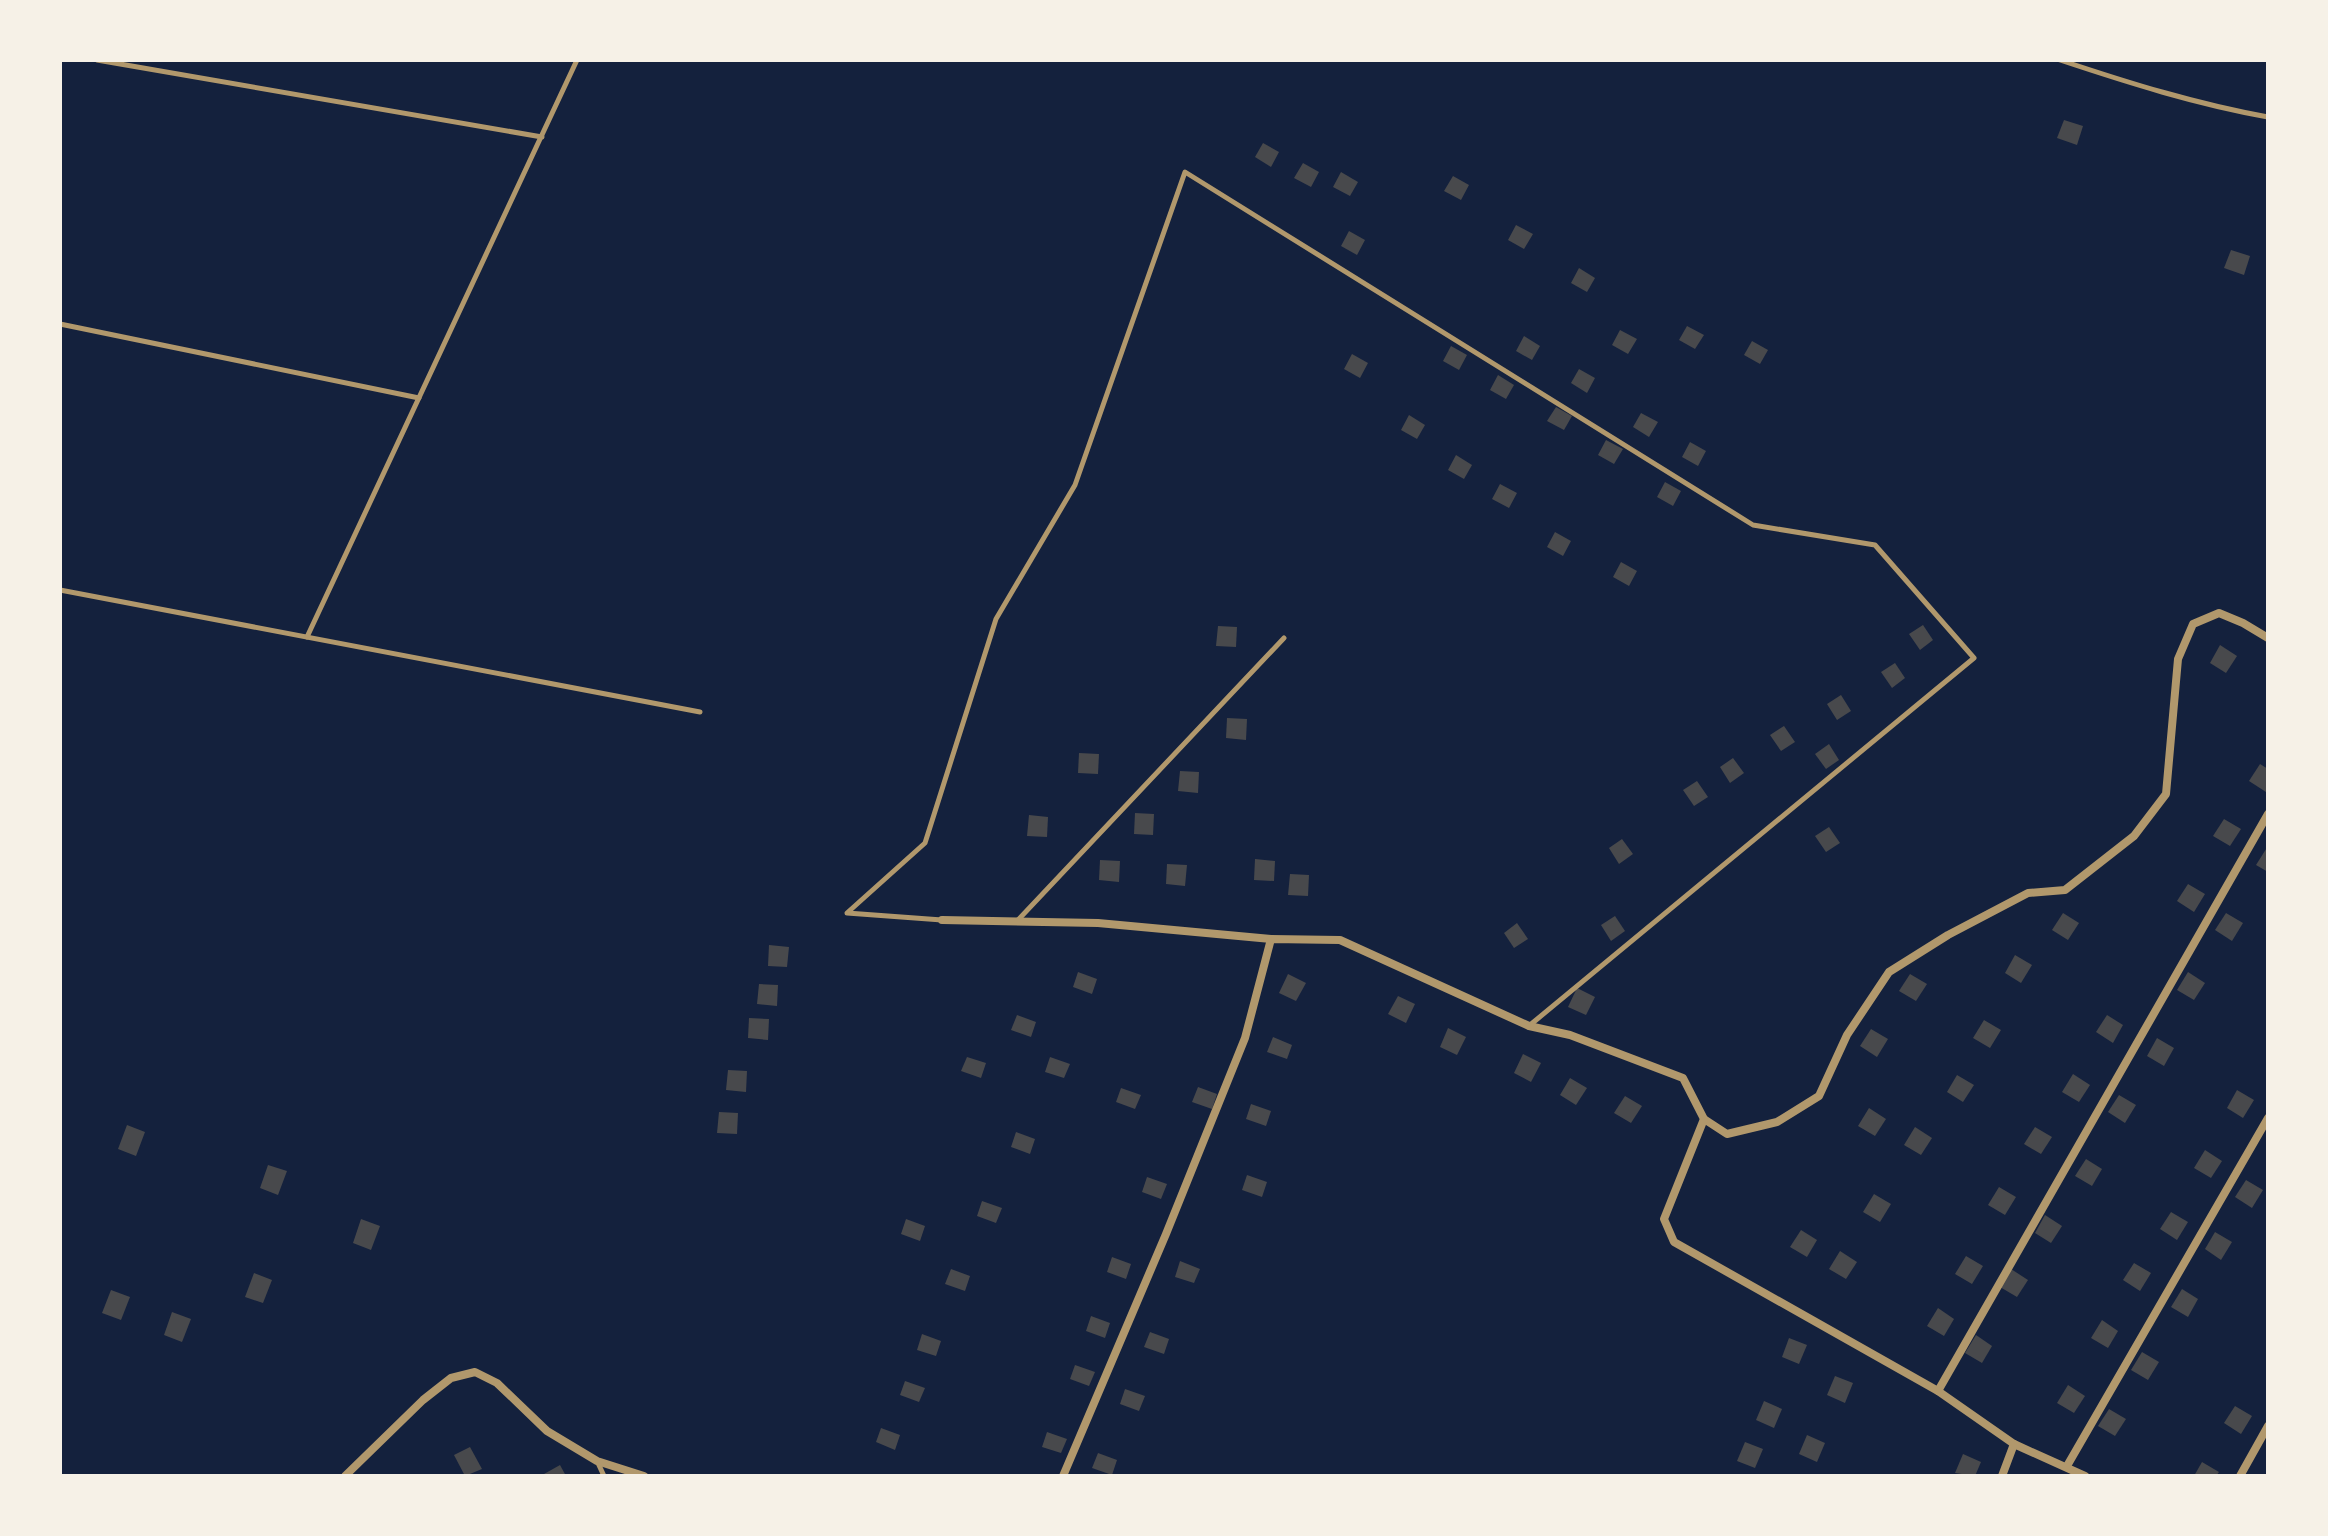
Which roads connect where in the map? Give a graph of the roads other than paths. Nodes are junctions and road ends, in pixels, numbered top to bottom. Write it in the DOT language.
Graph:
graph roads {
  1 [pos="97,60"];
  2 [pos="577,60"];
  3 [pos="2060,60"];
  4 [pos="2268,117"];
  5 [pos="542,137"];
  6 [pos="60,324"];
  7 [pos="419,398"];
  8 [pos="60,590"];
  9 [pos="307,637"];
  10 [pos="1284,638"];
  11 [pos="2268,638"];
  12 [pos="700,712"];
  13 [pos="2268,814"];
  14 [pos="942,920"];
  15 [pos="1017,921"];
  16 [pos="1271,939"];
  17 [pos="1529,1026"];
  18 [pos="2268,1118"];
  19 [pos="1704,1119"];
  20 [pos="1938,1391"];
  21 [pos="2268,1426"];
  22 [pos="2014,1444"];
  23 [pos="597,1461"];
  24 [pos="2067,1466"];
  25 [pos="345,1476"];
  26 [pos="604,1476"];
  27 [pos="644,1476"];
  28 [pos="1063,1476"];
  29 [pos="2002,1476"];
  30 [pos="2085,1476"];
  31 [pos="2240,1476"];
  1 -- 5 [label="lane"];
  2 -- 5 [label="lane"];
  3 -- 4 [label="lane"];
  5 -- 7 [label="lane"];
  6 -- 7 [label="lane"];
  7 -- 9 [label="lane"];
  8 -- 9 [label="lane"];
  9 -- 12 [label="lane"];
  10 -- 15 [label="lane"];
  11 -- 19 [label="street"];
  13 -- 20 [label="street"];
  14 -- 15 [label="street"];
  14 -- 17 [label="lane"];
  15 -- 16 [label="street"];
  16 -- 17 [label="street"];
  16 -- 28 [label="street"];
  17 -- 19 [label="street"];
  18 -- 24 [label="street"];
  19 -- 20 [label="street"];
  20 -- 22 [label="street"];
  21 -- 31 [label="street"];
  22 -- 24 [label="street"];
  22 -- 29 [label="street"];
  23 -- 25 [label="street"];
  23 -- 26 [label="lane"];
  23 -- 27 [label="street"];
  24 -- 30 [label="street"];
}
